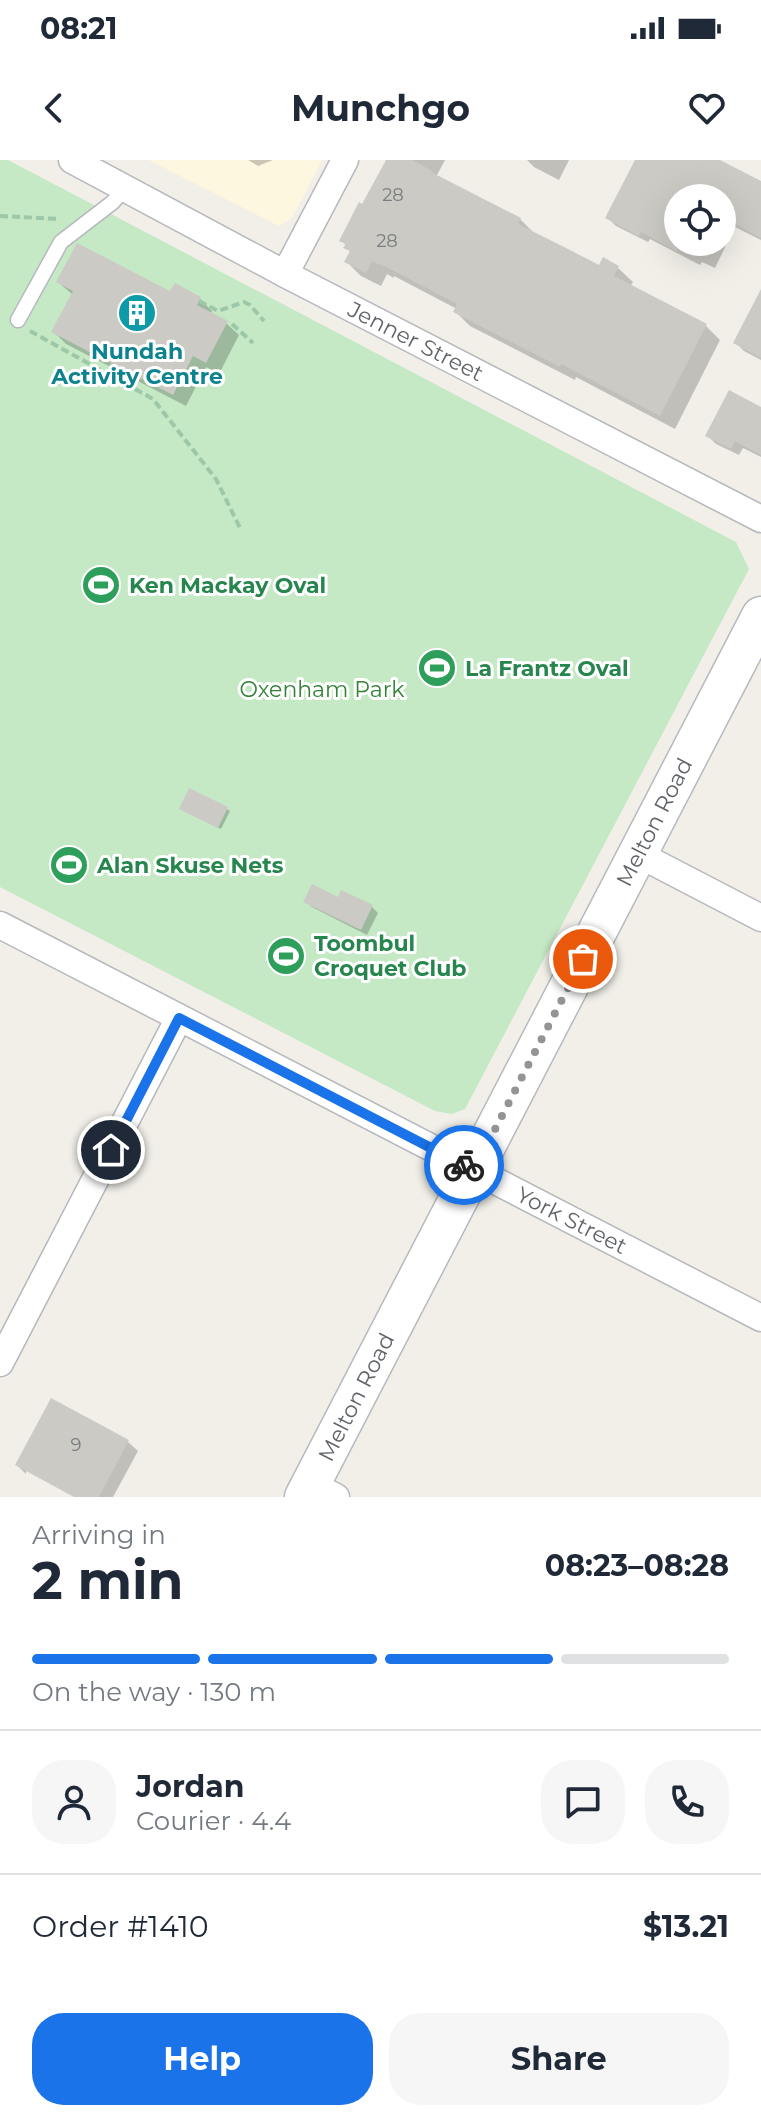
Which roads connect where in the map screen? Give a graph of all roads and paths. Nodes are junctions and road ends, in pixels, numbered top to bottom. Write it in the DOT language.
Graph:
graph roads {
  1 [pos="345,160"];
  2 [pos="82,162"];
  3 [pos="125,188"];
  4 [pos="285,274"];
  5 [pos="199,301"];
  6 [pos="18,320"];
  7 [pos="264,321"];
  8 [pos="232,324"];
  9 [pos="253,343"];
  10 [pos="761,519"];
  11 [pos="240,528"];
  12 [pos="761,616"];
  13 [pos="638,854"];
  14 [pos="761,918"];
  15 [pos="0,925"];
  16 [pos="179,1018"];
  17 [pos="474,1170"];
  18 [pos="761,1318"];
  19 [pos="0,1363"];
  20 [pos="317,1493"];
  1 -- 4 [label="street"];
  2 -- 3 [label="street, Jenner Street"];
  3 -- 4 [label="street, Jenner Street"];
  3 -- 6 [label="lane"];
  4 -- 10 [label="street, Jenner Street"];
  5 -- 7 [label="path"];
  6 -- 11 [label="path"];
  8 -- 9 [label="path"];
  12 -- 13 [label="street, Melton Road"];
  13 -- 14 [label="street"];
  13 -- 17 [label="street, Melton Road"];
  15 -- 16 [label="street, York Street"];
  16 -- 17 [label="street, York Street"];
  16 -- 19 [label="street"];
  17 -- 18 [label="street, York Street"];
  17 -- 20 [label="street, Melton Road"];
}
